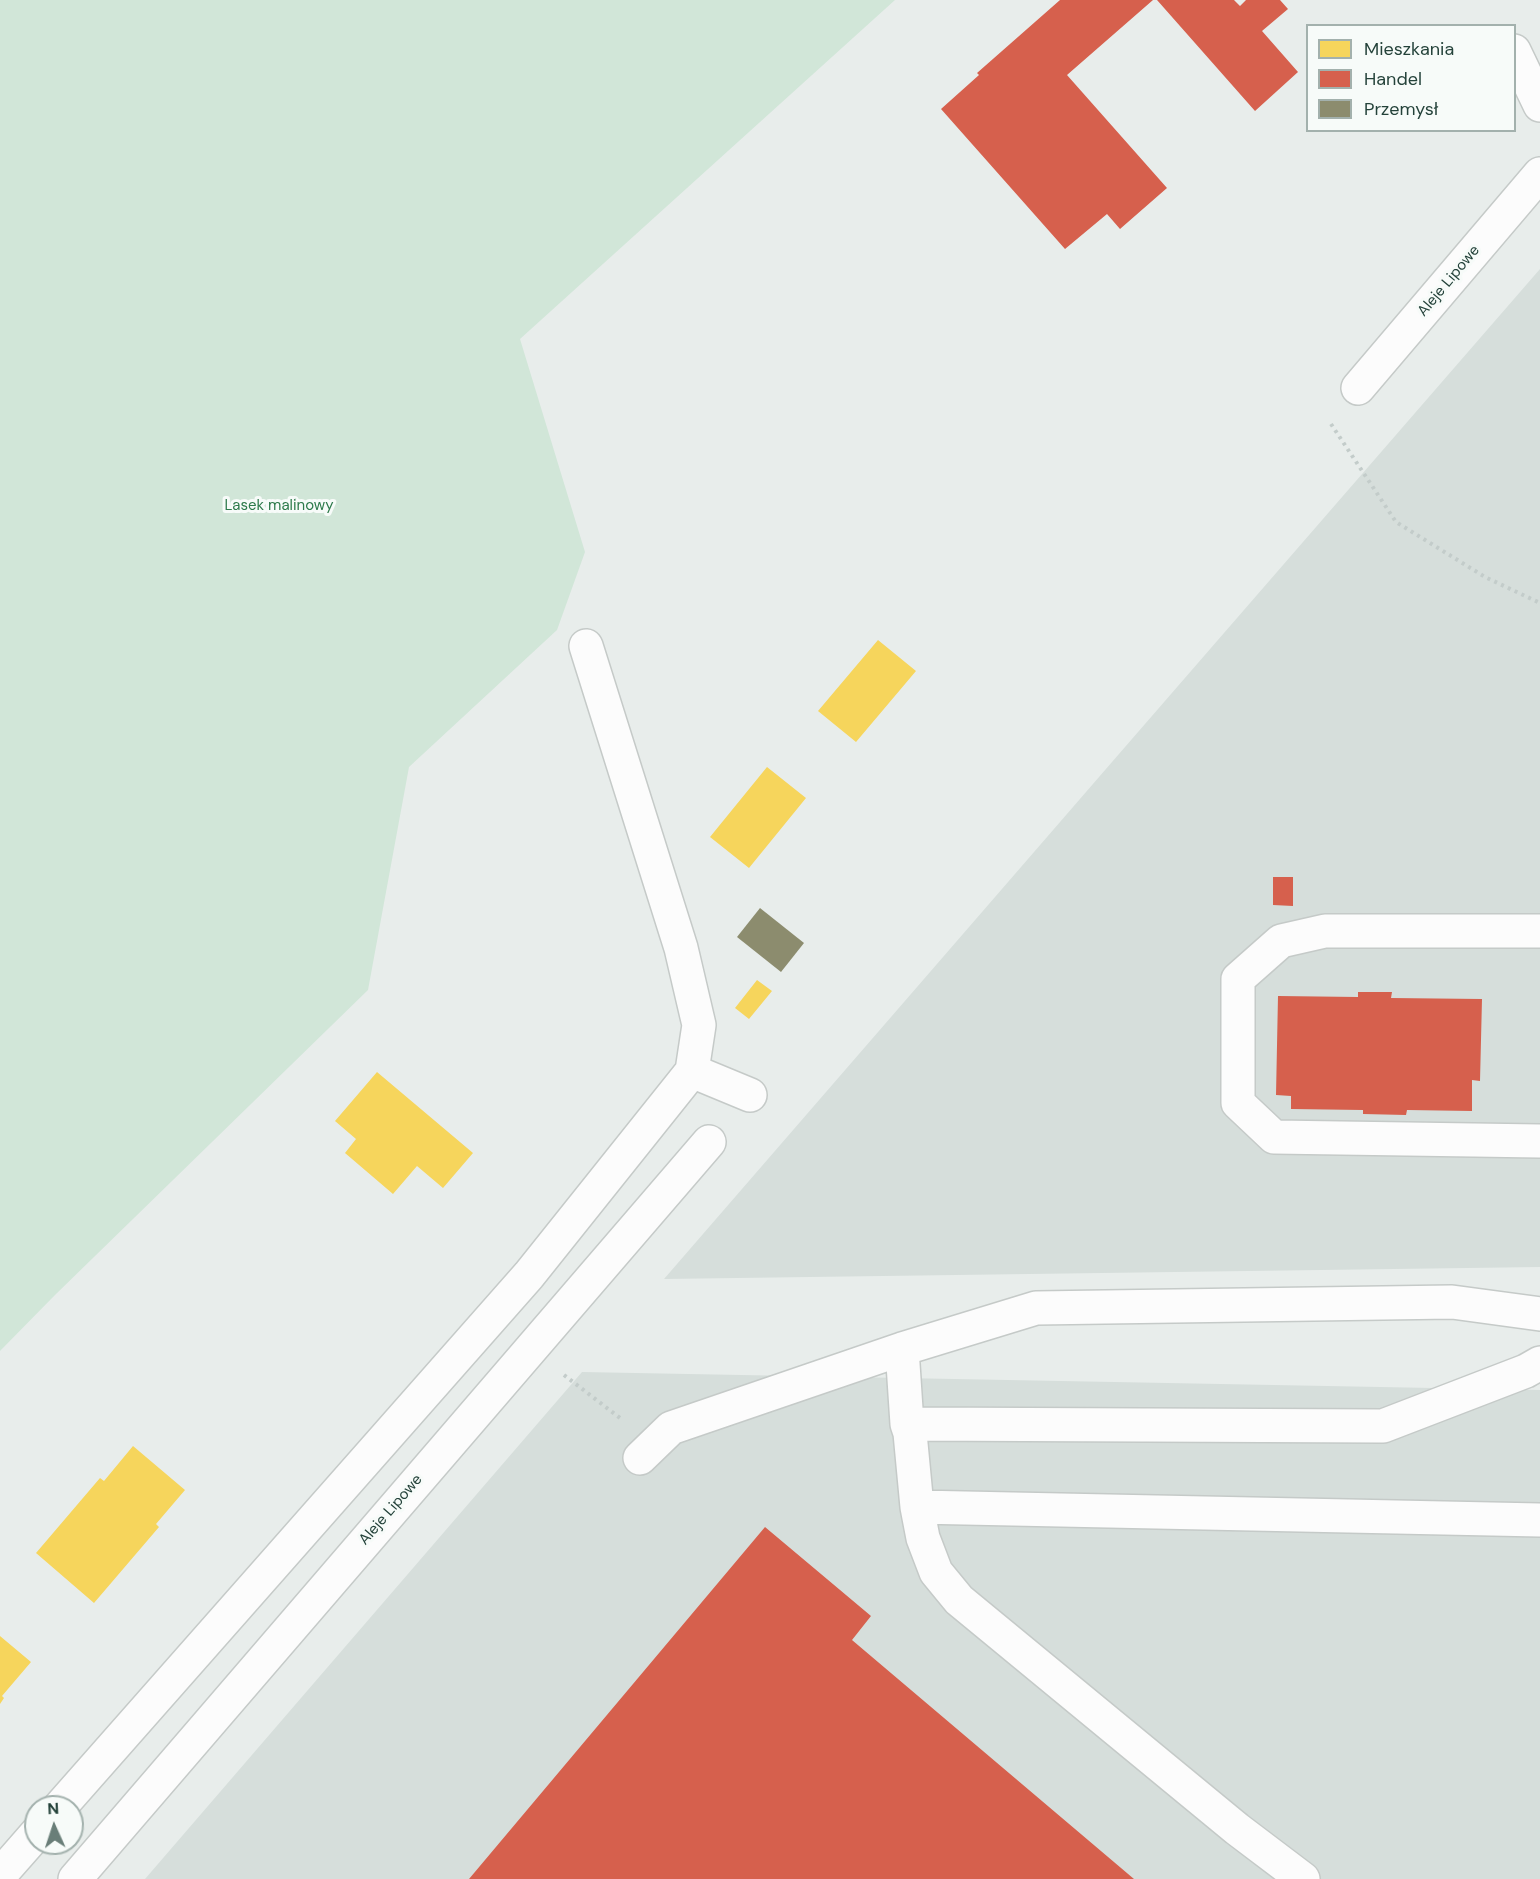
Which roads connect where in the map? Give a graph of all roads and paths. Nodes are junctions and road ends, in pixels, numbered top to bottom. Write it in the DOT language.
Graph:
graph roads {
  1 [pos="1516,49"];
  2 [pos="1516,51"];
  3 [pos="1540,60"];
  4 [pos="1540,105"];
  5 [pos="1540,174"];
  6 [pos="1358,388"];
  7 [pos="1331,424"];
  8 [pos="1540,603"];
  9 [pos="586,646"];
  10 [pos="1540,931"];
  11 [pos="692,1071"];
  12 [pos="750,1095"];
  13 [pos="1540,1141"];
  14 [pos="709,1142"];
  15 [pos="1540,1314"];
  16 [pos="530,1348"];
  17 [pos="902,1349"];
  18 [pos="1540,1363"];
  19 [pos="907,1424"];
  20 [pos="646,1451"];
  21 [pos="917,1507"];
  22 [pos="1540,1520"];
  23 [pos="71,1795"];
  24 [pos="24,1848"];
  25 [pos="0,1875"];
  26 [pos="75,1879"];
  27 [pos="1303,1879"];
  1 -- 3 [label="street"];
  2 -- 4 [label="street"];
  5 -- 6 [label="street, Aleje Lipowe"];
  7 -- 8 [label="path"];
  9 -- 11 [label="street"];
  10 -- 13 [label="street"];
  11 -- 12 [label="street"];
  11 -- 23 [label="street"];
  14 -- 16 [label="street, Aleje Lipowe"];
  15 -- 17 [label="street"];
  16 -- 20 [label="path"];
  16 -- 26 [label="street, Aleje Lipowe"];
  17 -- 19 [label="street"];
  17 -- 20 [label="street"];
  18 -- 19 [label="street"];
  19 -- 21 [label="street"];
  21 -- 22 [label="street"];
  21 -- 27 [label="street"];
  24 -- 25 [label="street"];
}
